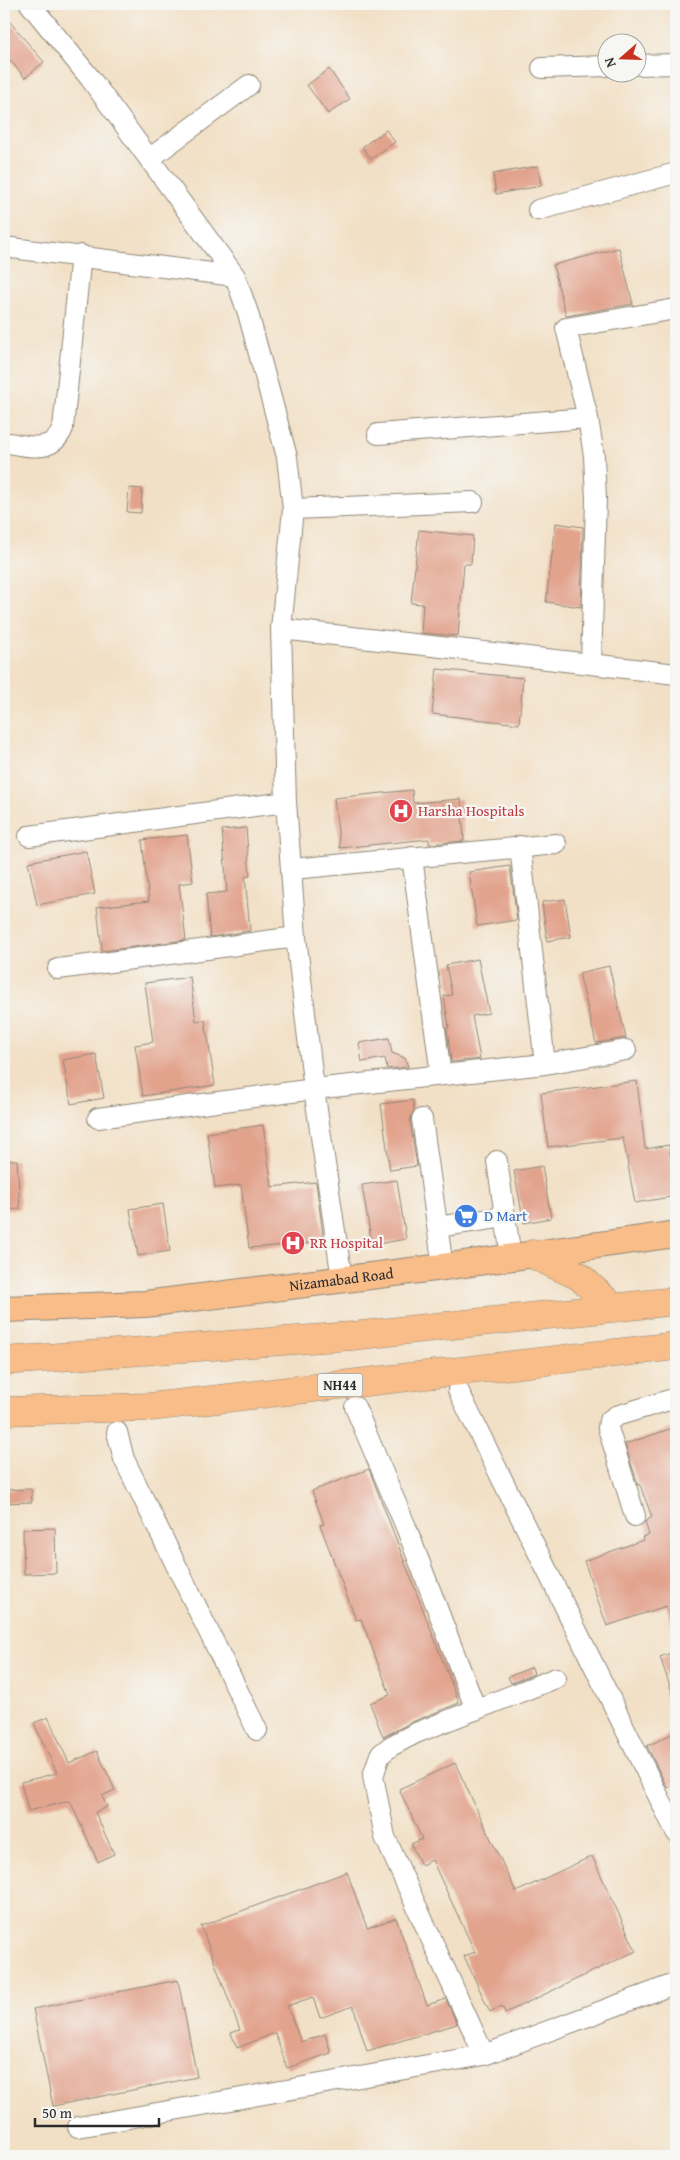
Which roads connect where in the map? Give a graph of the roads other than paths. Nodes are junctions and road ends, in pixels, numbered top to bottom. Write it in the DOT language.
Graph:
graph roads {
  1 [pos="30,4"];
  2 [pos="676,64"];
  3 [pos="648,65"];
  4 [pos="598,66"];
  5 [pos="542,68"];
  6 [pos="249,85"];
  7 [pos="149,159"];
  8 [pos="676,173"];
  9 [pos="538,210"];
  10 [pos="4,247"];
  11 [pos="81,255"];
  12 [pos="234,276"];
  13 [pos="676,309"];
  14 [pos="588,418"];
  15 [pos="378,434"];
  16 [pos="4,442"];
  17 [pos="473,502"];
  18 [pos="293,509"];
  19 [pos="280,629"];
  20 [pos="590,664"];
  21 [pos="676,674"];
  22 [pos="286,802"];
  23 [pos="29,836"];
  24 [pos="556,844"];
  25 [pos="520,846"];
  26 [pos="412,857"];
  27 [pos="293,869"];
  28 [pos="296,937"];
  29 [pos="58,969"];
  30 [pos="626,1050"];
  31 [pos="545,1064"];
  32 [pos="441,1075"];
  33 [pos="314,1089"];
  34 [pos="98,1118"];
  35 [pos="422,1119"];
  36 [pos="497,1161"];
  37 [pos="505,1217"];
  38 [pos="437,1227"];
  39 [pos="676,1234"];
  40 [pos="521,1255"];
  41 [pos="443,1267"];
  42 [pos="342,1279"];
  43 [pos="676,1301"];
  44 [pos="614,1308"];
  45 [pos="4,1309"];
  46 [pos="676,1346"];
  47 [pos="4,1361"];
  48 [pos="458,1390"];
  49 [pos="676,1398"];
  50 [pos="355,1407"];
  51 [pos="4,1411"];
  52 [pos="117,1432"];
  53 [pos="635,1516"];
  54 [pos="556,1678"];
  55 [pos="476,1710"];
  56 [pos="258,1730"];
  57 [pos="676,1832"];
  58 [pos="674,1984"];
  59 [pos="484,2055"];
  60 [pos="78,2127"];
  1 -- 7 [label="street"];
  2 -- 3 [label="street"];
  4 -- 5 [label="street"];
  6 -- 7 [label="street"];
  7 -- 12 [label="street"];
  8 -- 9 [label="street"];
  10 -- 11 [label="street"];
  11 -- 12 [label="street"];
  11 -- 16 [label="street"];
  12 -- 18 [label="street"];
  13 -- 14 [label="street"];
  14 -- 15 [label="street"];
  14 -- 20 [label="street"];
  17 -- 18 [label="street"];
  18 -- 19 [label="street"];
  19 -- 20 [label="street"];
  19 -- 22 [label="street"];
  20 -- 21 [label="street"];
  22 -- 23 [label="street"];
  22 -- 27 [label="street"];
  24 -- 25 [label="street"];
  25 -- 26 [label="street"];
  25 -- 31 [label="street"];
  26 -- 27 [label="street"];
  26 -- 32 [label="street"];
  27 -- 28 [label="street"];
  28 -- 29 [label="street"];
  28 -- 33 [label="street"];
  30 -- 31 [label="street"];
  31 -- 32 [label="street"];
  32 -- 33 [label="street"];
  33 -- 34 [label="street"];
  33 -- 42 [label="street"];
  35 -- 38 [label="street"];
  36 -- 37 [label="street"];
  37 -- 38 [label="street"];
  37 -- 40 [label="street"];
  38 -- 41 [label="street"];
  39 -- 40 [label="main road, Nizamabad Road"];
  40 -- 41 [label="main road, Nizamabad Road"];
  40 -- 44 [label="highway"];
  41 -- 42 [label="main road, Nizamabad Road"];
  42 -- 45 [label="main road, Nizamabad Road"];
  43 -- 44 [label="highway"];
  44 -- 47 [label="highway"];
  46 -- 51 [label="highway, NH44"];
  48 -- 57 [label="street"];
  49 -- 53 [label="street"];
  50 -- 55 [label="street"];
  52 -- 56 [label="street"];
  54 -- 55 [label="street"];
  55 -- 59 [label="street"];
  58 -- 59 [label="street"];
  59 -- 60 [label="street"];
}
